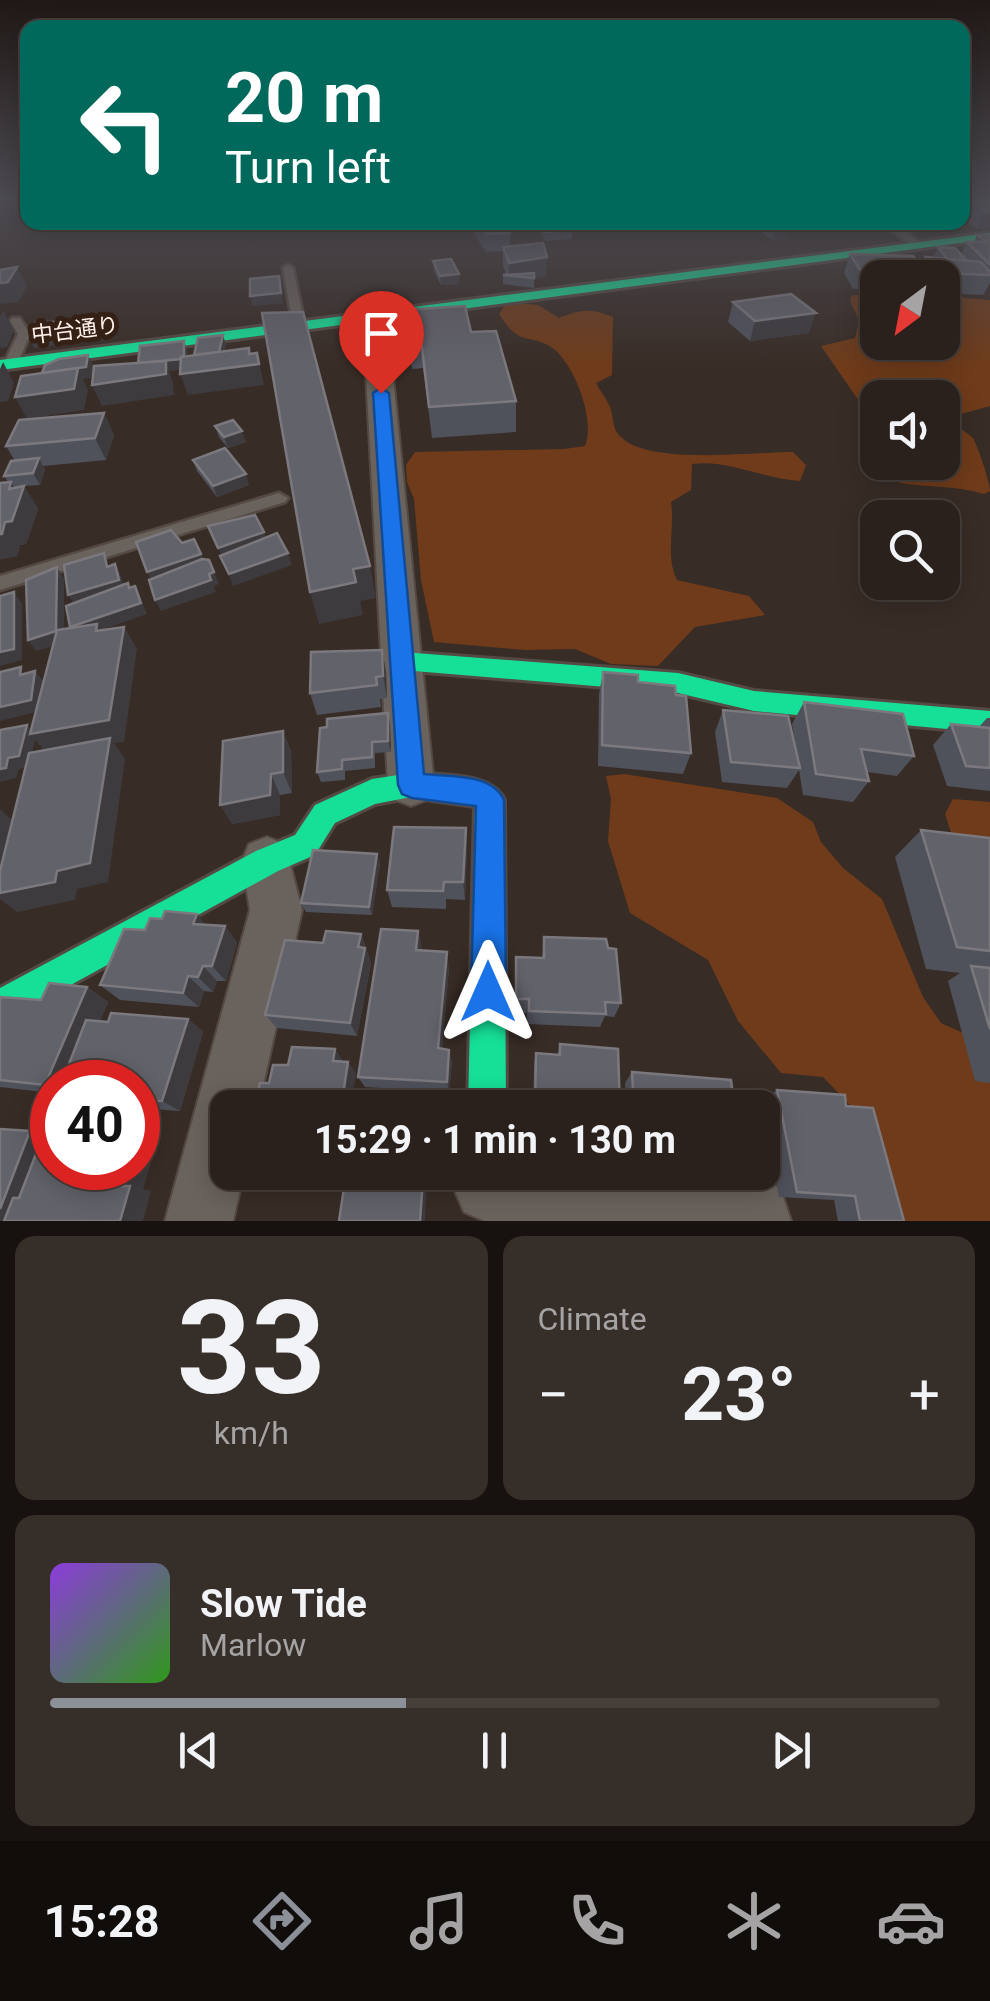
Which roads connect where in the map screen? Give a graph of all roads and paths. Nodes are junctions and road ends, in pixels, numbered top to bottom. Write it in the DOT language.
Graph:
graph roads {
  1 [pos="849,254"];
  2 [pos="288,268"];
  3 [pos="375,316"];
  4 [pos="16,321"];
  5 [pos="298,326"];
  6 [pos="5,364"];
  7 [pos="278,498"];
  8 [pos="0,583"];
  9 [pos="402,661"];
  10 [pos="990,722"];
  11 [pos="412,785"];
  12 [pos="267,861"];
  13 [pos="0,1007"];
  14 [pos="488,1090"];
  15 [pos="487,1194"];
  16 [pos="199,1221"];
  17 [pos="757,1221"];
  1 -- 3 [label="street, 中台通り"];
  2 -- 5 [label="lane"];
  3 -- 5 [label="street, 中台通り"];
  3 -- 9 [label="street"];
  4 -- 6 [label="lane"];
  5 -- 6 [label="street, 中台通り"];
  7 -- 8 [label="lane"];
  9 -- 10 [label="street"];
  9 -- 11 [label="street"];
  11 -- 12 [label="street"];
  11 -- 14 [label="street"];
  12 -- 13 [label="street"];
  12 -- 16 [label="street"];
  15 -- 17 [label="street"];
}
